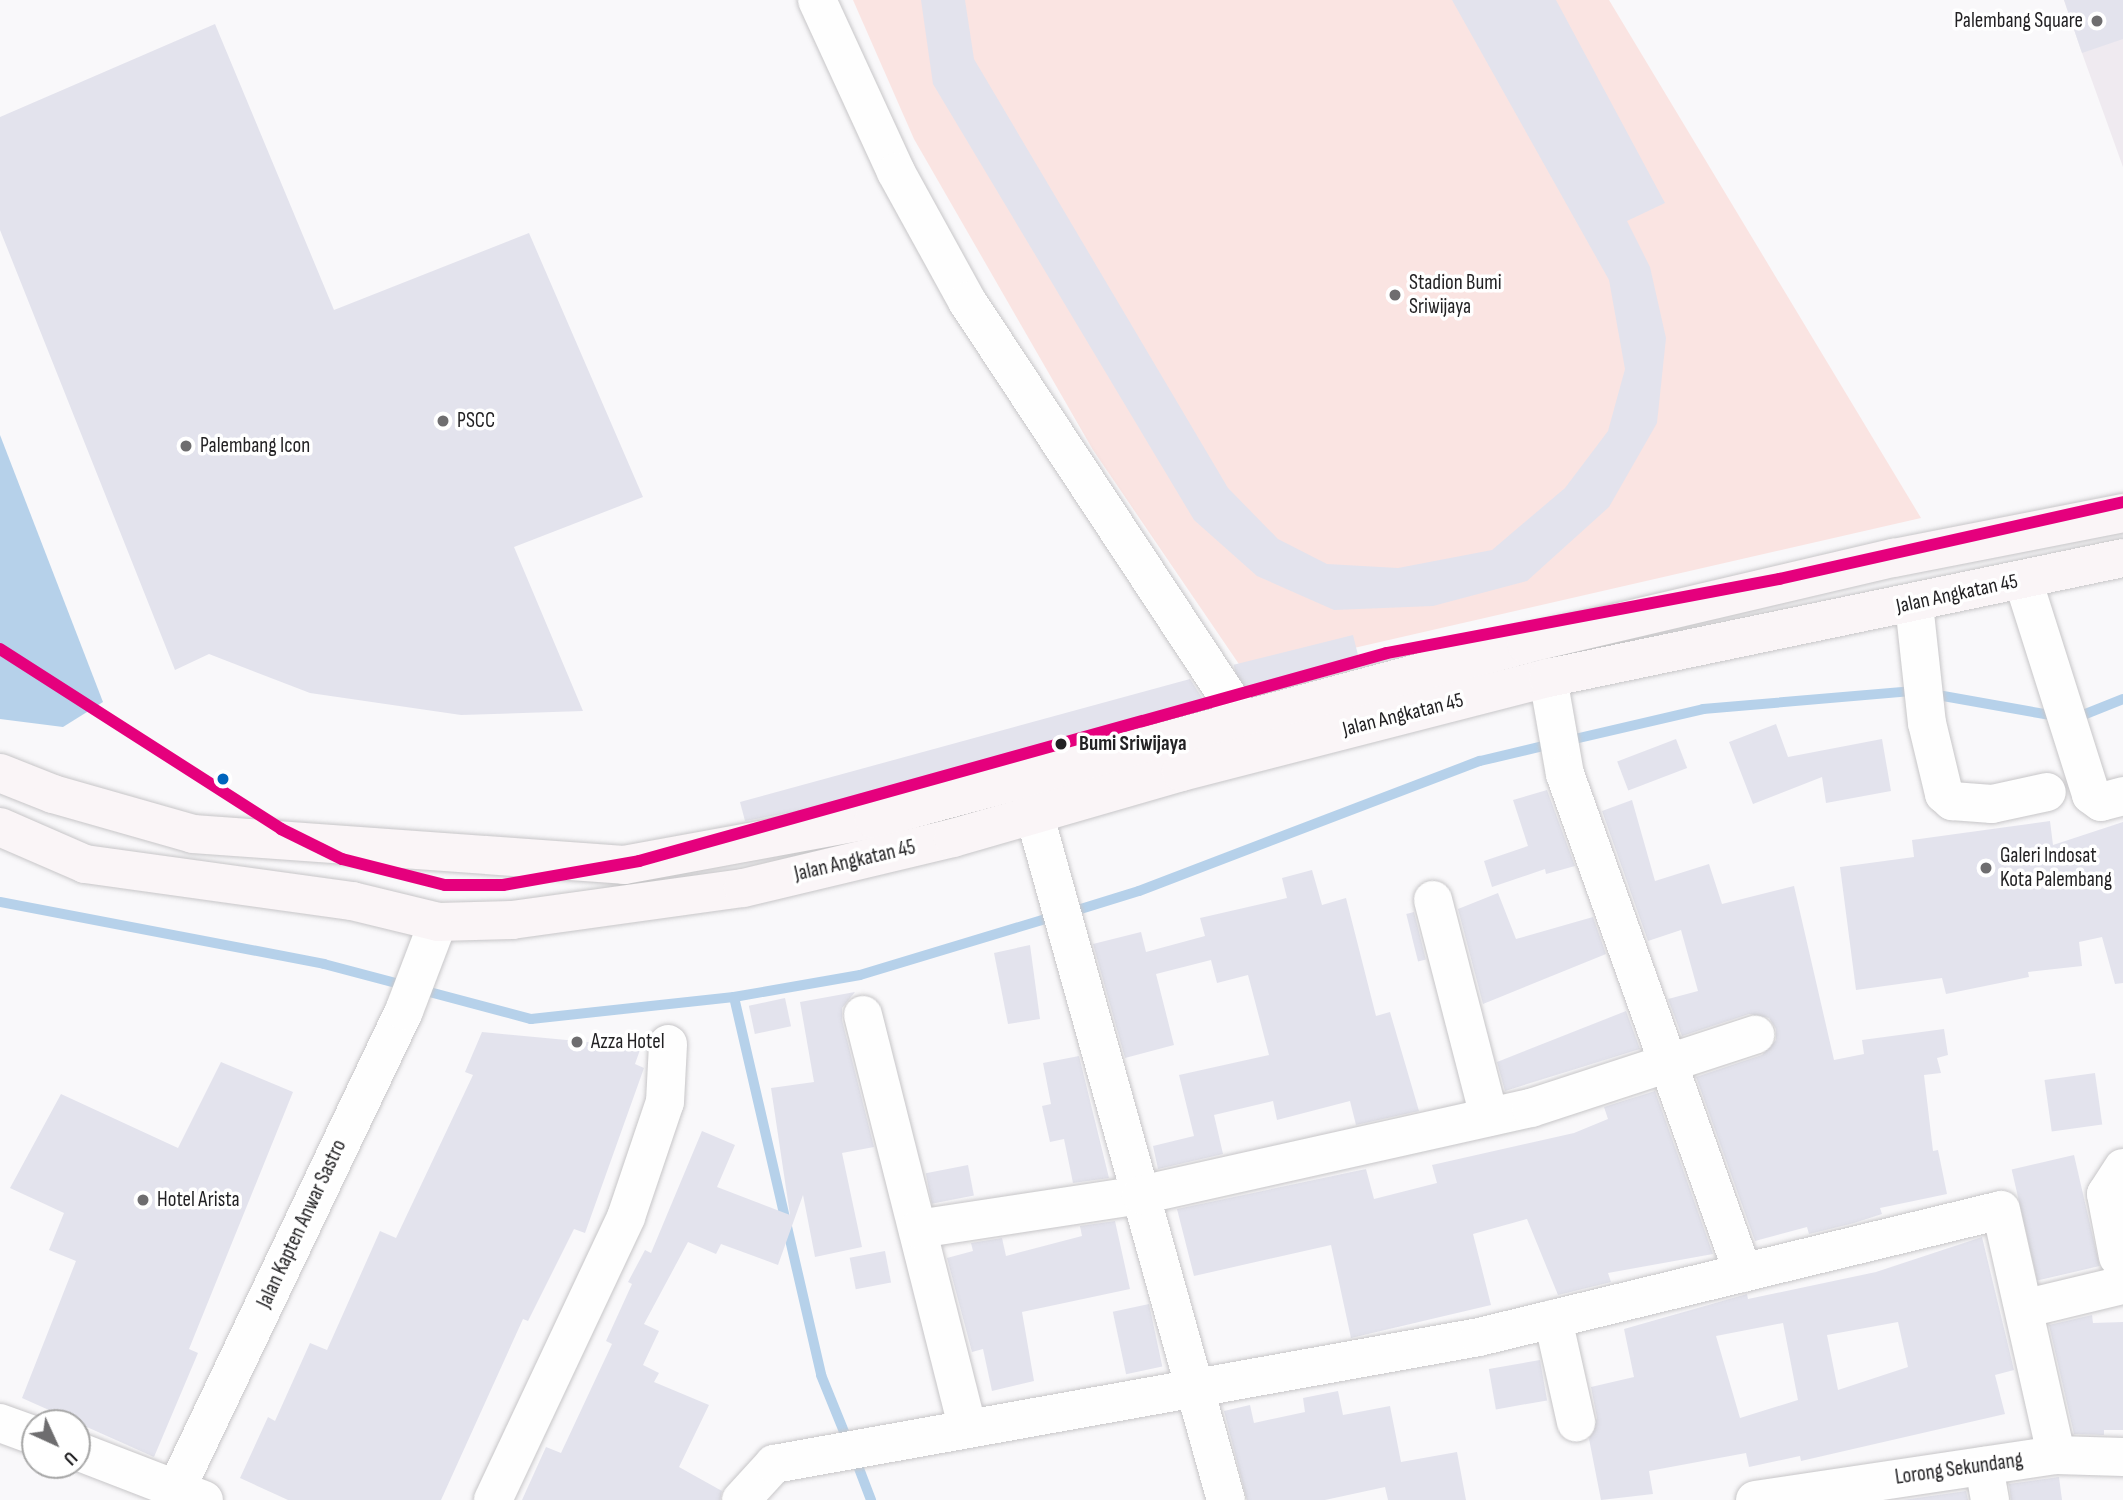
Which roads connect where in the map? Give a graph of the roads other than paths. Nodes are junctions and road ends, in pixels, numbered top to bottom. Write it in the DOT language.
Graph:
graph roads {
  1 [pos="817,0"];
  2 [pos="2123,513"];
  3 [pos="2123,558"];
  4 [pos="2023,580"];
  5 [pos="1914,604"];
  6 [pos="1689,606"];
  7 [pos="1650,656"];
  8 [pos="1548,678"];
  9 [pos="1242,718"];
  10 [pos="0,773"];
  11 [pos="0,786"];
  12 [pos="2047,792"];
  13 [pos="53,794"];
  14 [pos="2123,796"];
  15 [pos="1034,813"];
  16 [pos="0,827"];
  17 [pos="1433,900"];
  18 [pos="433,935"];
  19 [pos="863,1016"];
  20 [pos="1755,1035"];
  21 [pos="668,1044"];
  22 [pos="1672,1063"];
  23 [pos="1489,1117"];
  24 [pos="2123,1168"];
  25 [pos="1141,1195"];
  26 [pos="918,1229"];
  27 [pos="2120,1271"];
  28 [pos="1743,1273"];
  29 [pos="2026,1308"];
  30 [pos="1553,1319"];
  31 [pos="1195,1390"];
  32 [pos="1576,1422"];
  33 [pos="0,1423"];
  34 [pos="967,1427"];
  35 [pos="21,1431"];
  36 [pos="2056,1455"];
  37 [pos="91,1457"];
  38 [pos="2123,1457"];
  39 [pos="1987,1483"];
  40 [pos="184,1495"];
  41 [pos="1819,1495"];
  42 [pos="493,1500"];
  43 [pos="741,1500"];
  44 [pos="1226,1500"];
  45 [pos="1755,1500"];
  1 -- 9 [label="street"];
  2 -- 6 [label="main road"];
  3 -- 4 [label="main road, Jalan Angkatan 45"];
  4 -- 5 [label="main road, Jalan Angkatan 45"];
  4 -- 14 [label="street"];
  5 -- 7 [label="main road, Jalan Angkatan 45"];
  5 -- 12 [label="street"];
  6 -- 7 [label="main road"];
  6 -- 9 [label="main road"];
  7 -- 8 [label="main road, Jalan Angkatan 45"];
  8 -- 15 [label="main road, Jalan Angkatan 45"];
  8 -- 22 [label="street"];
  9 -- 13 [label="main road"];
  10 -- 13 [label="main road"];
  11 -- 13 [label="main road"];
  15 -- 18 [label="main road, Jalan Angkatan 45"];
  15 -- 25 [label="street"];
  16 -- 18 [label="main road, Jalan Angkatan 45"];
  17 -- 23 [label="street"];
  18 -- 40 [label="street, Jalan Kapten Anwar Sastro"];
  19 -- 26 [label="street"];
  20 -- 22 [label="street"];
  21 -- 42 [label="street"];
  22 -- 23 [label="street"];
  22 -- 28 [label="street"];
  23 -- 25 [label="street"];
  24 -- 27 [label="street"];
  25 -- 26 [label="street"];
  25 -- 31 [label="street"];
  26 -- 34 [label="street"];
  27 -- 29 [label="street"];
  28 -- 29 [label="street"];
  28 -- 30 [label="street"];
  29 -- 36 [label="street"];
  30 -- 31 [label="street"];
  30 -- 32 [label="street"];
  31 -- 34 [label="street"];
  31 -- 44 [label="street"];
  33 -- 35 [label="street"];
  34 -- 43 [label="street"];
  36 -- 38 [label="street, Lorong Sekundang"];
  36 -- 39 [label="street, Lorong Sekundang"];
  37 -- 40 [label="street"];
  39 -- 41 [label="street, Lorong Sekundang"];
  41 -- 45 [label="street, Lorong Sekundang"];
}
